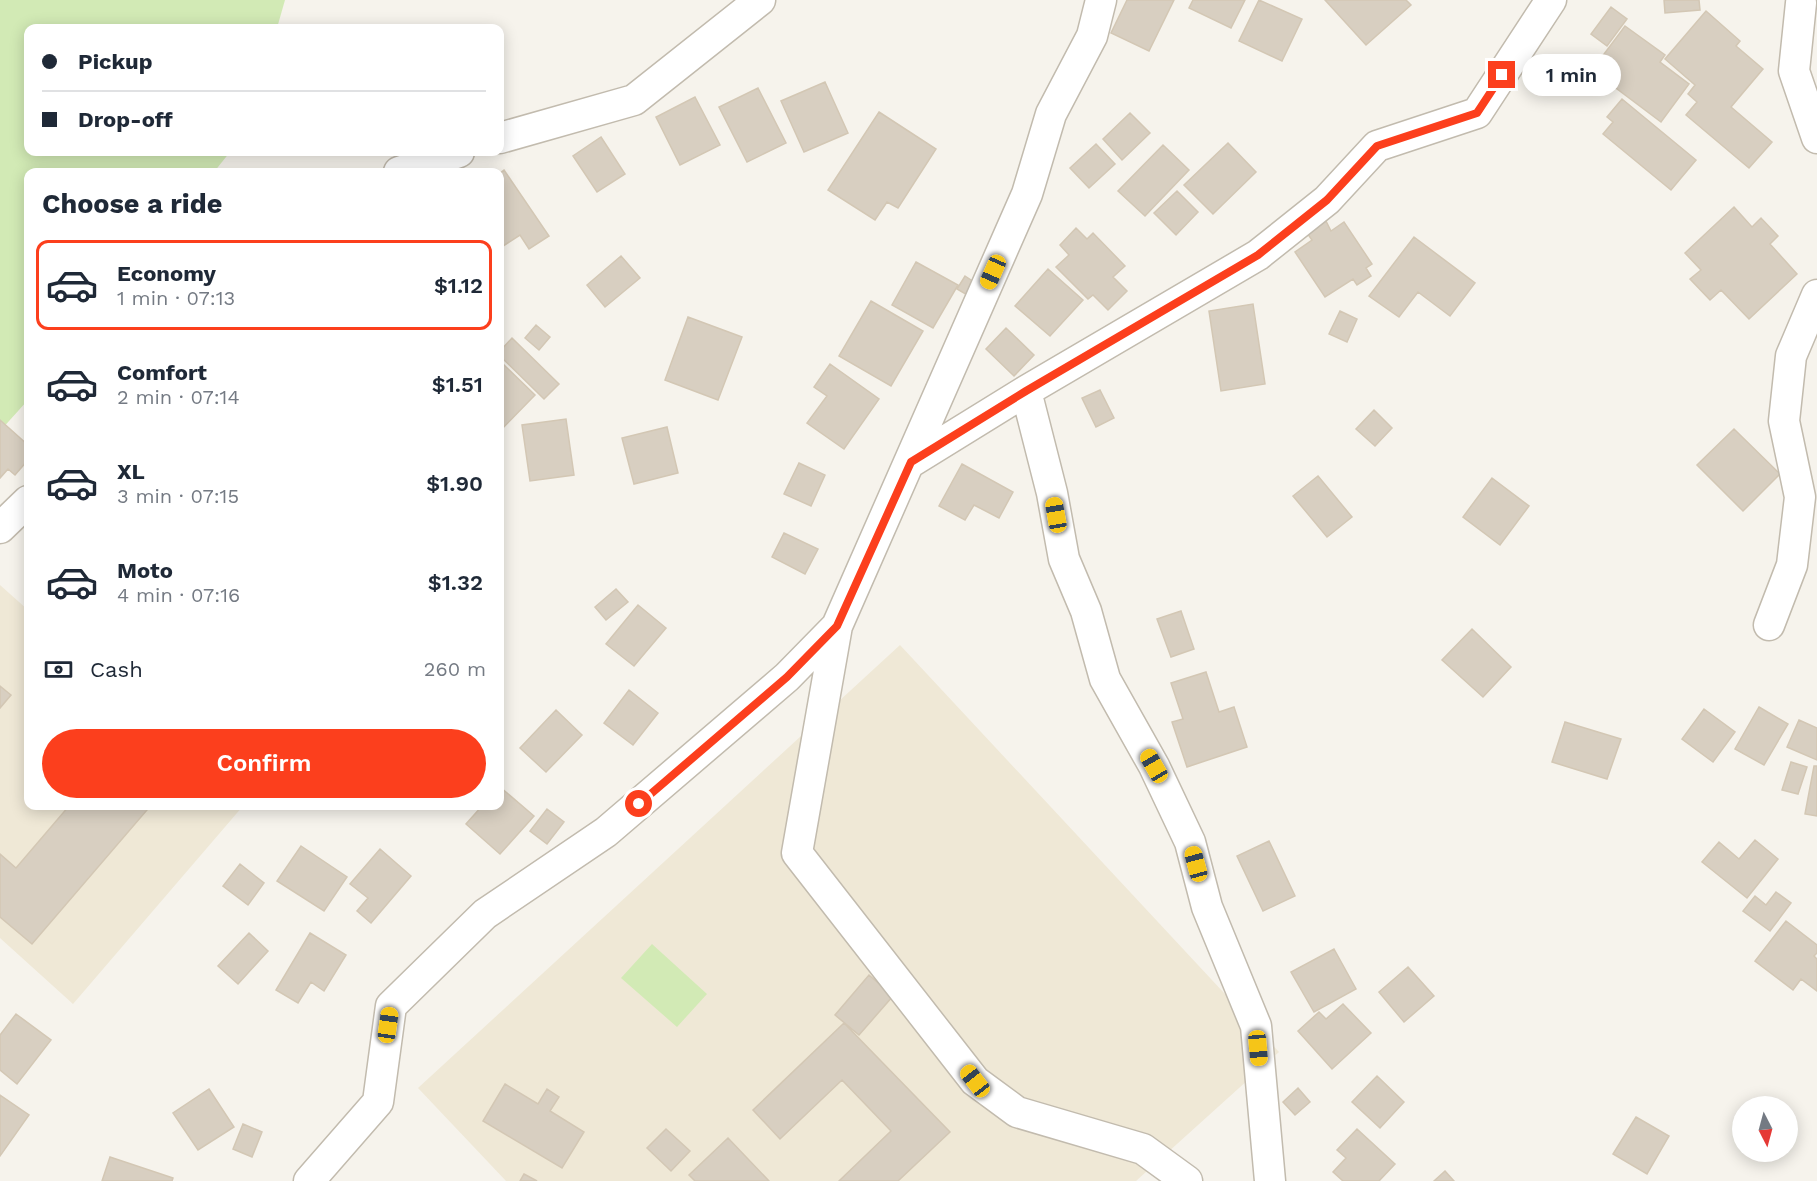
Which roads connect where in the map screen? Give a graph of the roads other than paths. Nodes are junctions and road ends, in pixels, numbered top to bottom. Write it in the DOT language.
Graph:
graph roads {
  1 [pos="760,0"];
  2 [pos="1101,0"];
  3 [pos="1551,0"];
  4 [pos="1806,4"];
  5 [pos="504,137"];
  6 [pos="1817,138"];
  7 [pos="447,156"];
  8 [pos="411,168"];
  9 [pos="1817,295"];
  10 [pos="1026,391"];
  11 [pos="911,462"];
  12 [pos="24,505"];
  13 [pos="0,528"];
  14 [pos="1769,625"];
  15 [pos="837,626"];
  16 [pos="309,1181"];
  17 [pos="1187,1181"];
  18 [pos="1270,1181"];
  1 -- 5 [label="street"];
  2 -- 11 [label="street"];
  3 -- 10 [label="street"];
  4 -- 6 [label="street"];
  7 -- 8 [label="street"];
  9 -- 14 [label="street"];
  10 -- 11 [label="street"];
  10 -- 18 [label="street"];
  11 -- 15 [label="street"];
  12 -- 13 [label="street"];
  15 -- 16 [label="street"];
  15 -- 17 [label="street"];
}
